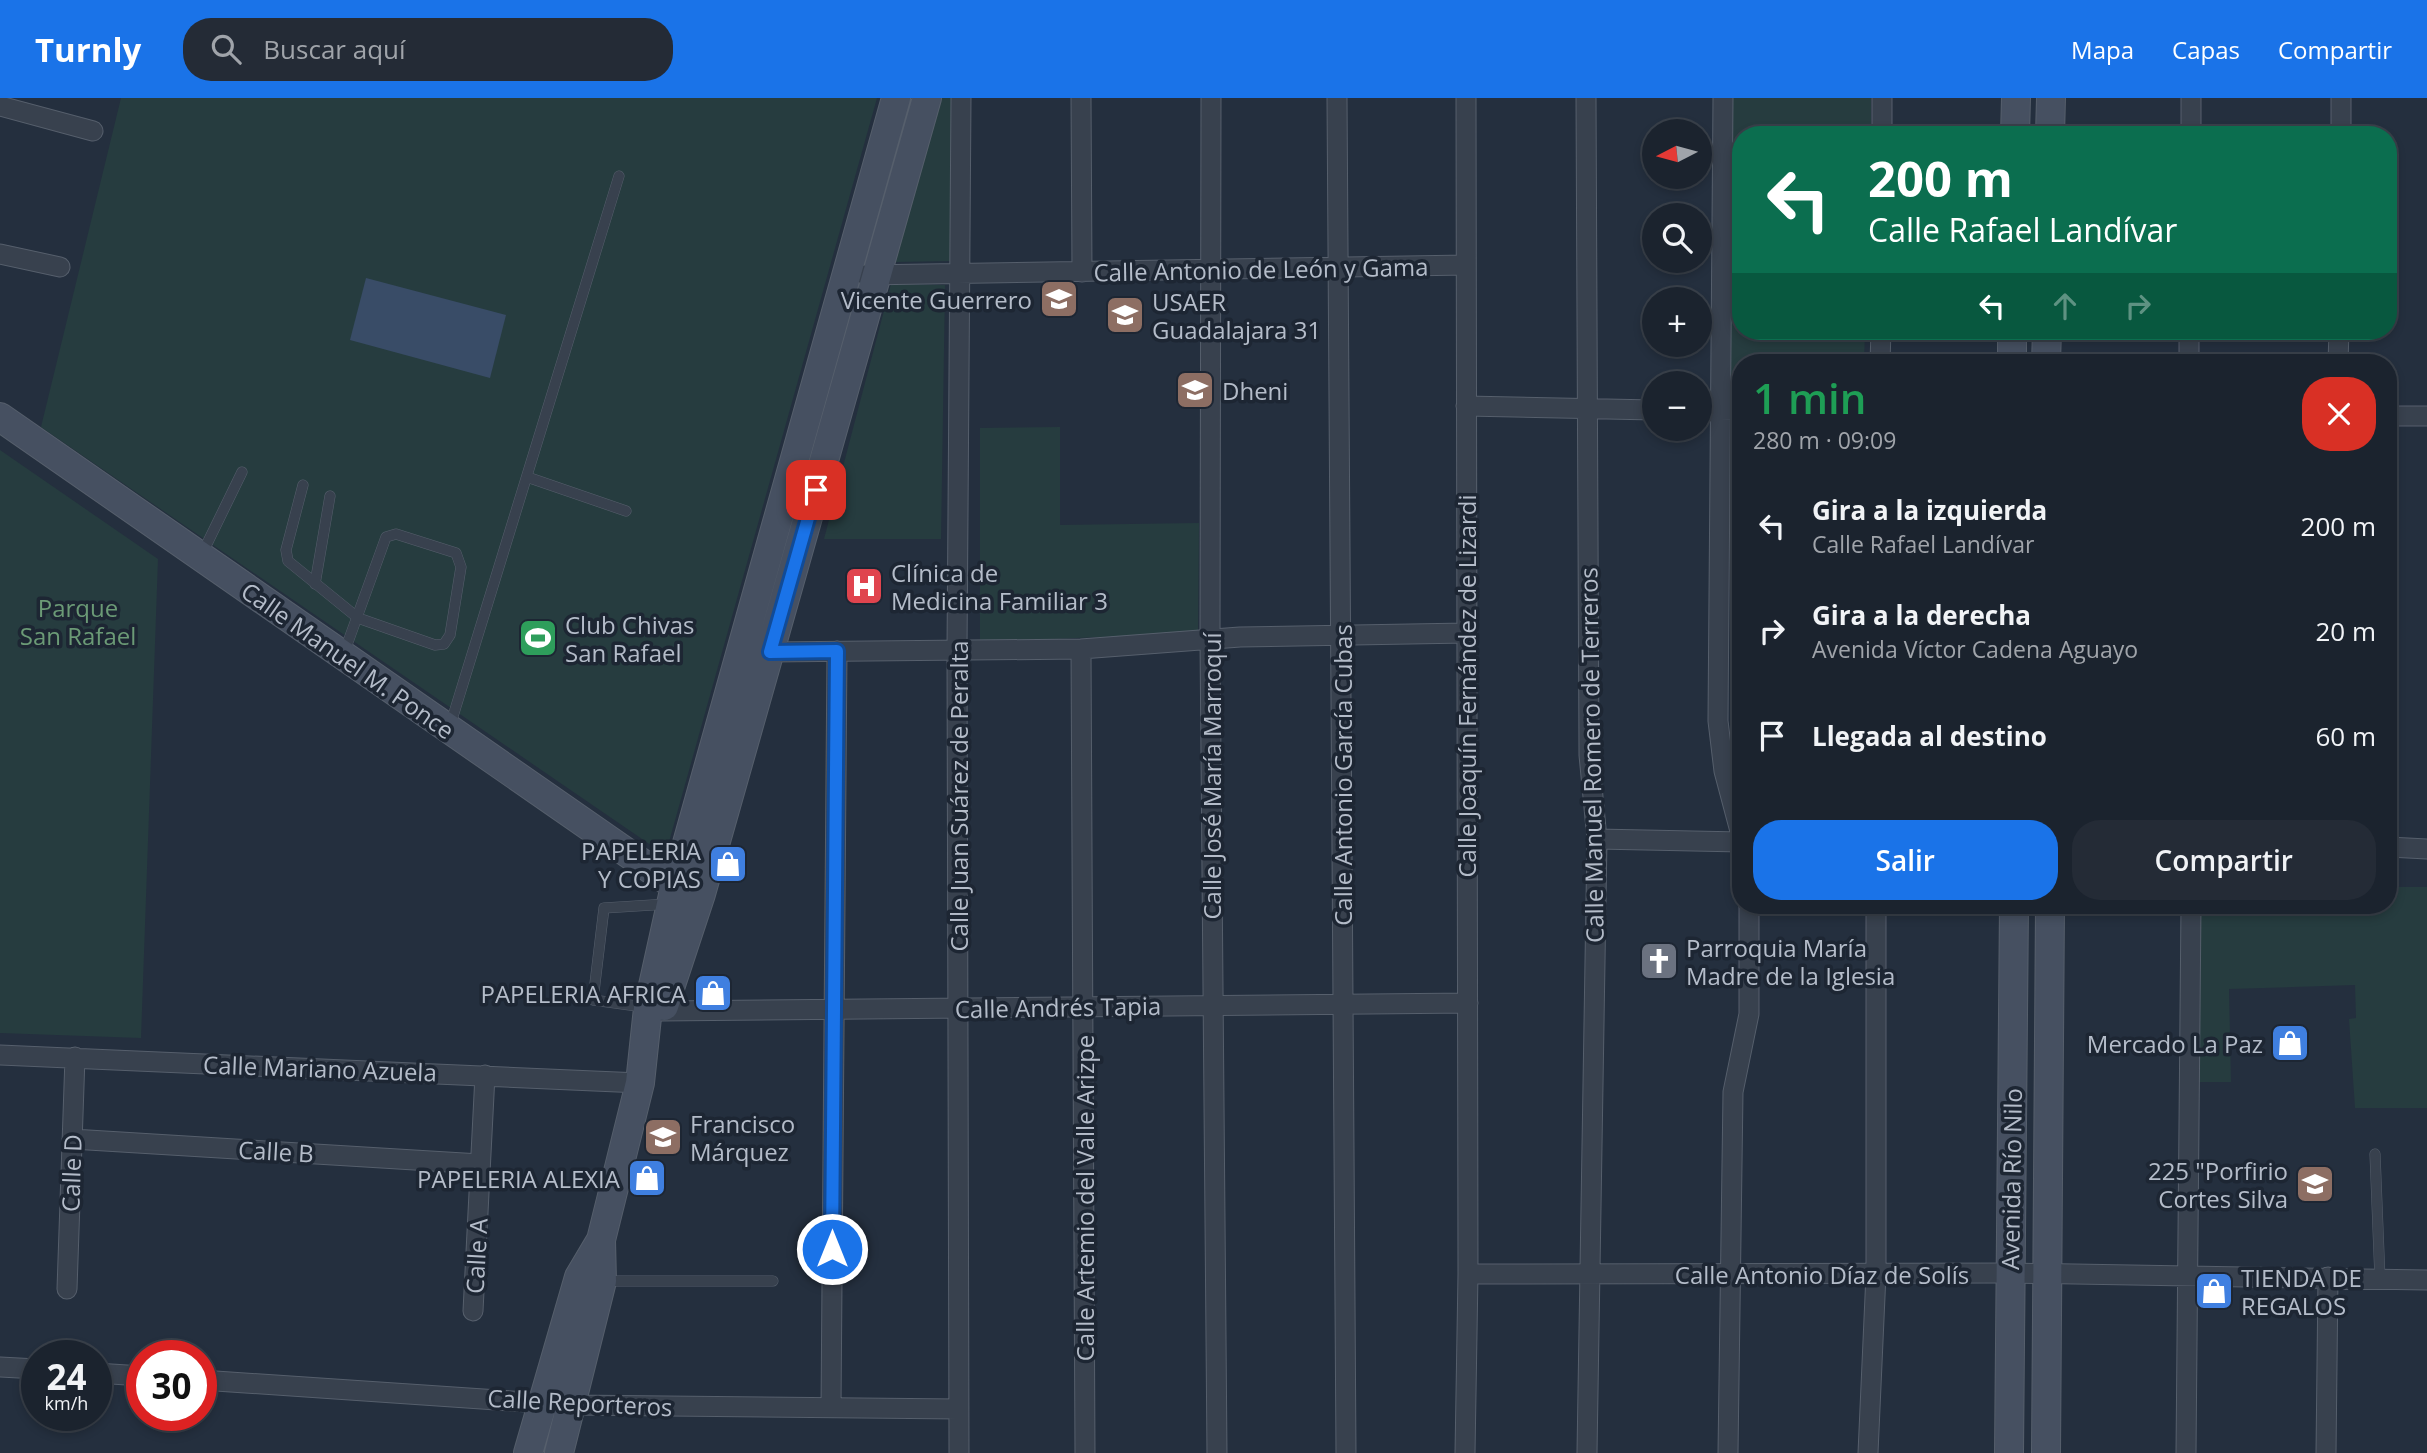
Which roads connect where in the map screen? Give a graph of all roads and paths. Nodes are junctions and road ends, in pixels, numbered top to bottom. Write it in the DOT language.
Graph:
graph roads {
  1 [pos="896,98"];
  2 [pos="927,98"];
  3 [pos="961,98"];
  4 [pos="1081,98"];
  5 [pos="1211,98"];
  6 [pos="1337,98"];
  7 [pos="1466,98"];
  8 [pos="1587,98"];
  9 [pos="1723,98"];
  10 [pos="1882,98"];
  11 [pos="2016,98"];
  12 [pos="2051,98"];
  13 [pos="2191,98"];
  14 [pos="2341,98"];
  15 [pos="0,106"];
  16 [pos="1882,126"];
  17 [pos="2015,126"];
  18 [pos="2050,126"];
  19 [pos="2191,126"];
  20 [pos="2341,126"];
  21 [pos="93,131"];
  22 [pos="619,176"];
  23 [pos="0,254"];
  24 [pos="1466,265"];
  25 [pos="60,267"];
  26 [pos="1340,267"];
  27 [pos="1213,269"];
  28 [pos="1082,272"];
  29 [pos="960,274"];
  30 [pos="876,275"];
  31 [pos="846,276"];
  32 [pos="1466,406"];
  33 [pos="1587,409"];
  34 [pos="1642,410"];
  35 [pos="1732,410"];
  36 [pos="1712,411"];
  37 [pos="1719,411"];
  38 [pos="2397,416"];
  39 [pos="2427,416"];
  40 [pos="0,417"];
  41 [pos="242,472"];
  42 [pos="527,477"];
  43 [pos="303,485"];
  44 [pos="330,496"];
  45 [pos="626,511"];
  46 [pos="200,558"];
  47 [pos="315,584"];
  48 [pos="358,618"];
  49 [pos="1465,633"];
  50 [pos="1341,634"];
  51 [pos="1210,640"];
  52 [pos="1081,649"];
  53 [pos="957,650"];
  54 [pos="837,651"];
  55 [pos="770,652"];
  56 [pos="342,657"];
  57 [pos="449,730"];
  58 [pos="1732,801"];
  59 [pos="1597,839"];
  60 [pos="1732,842"];
  61 [pos="2397,848"];
  62 [pos="2427,849"];
  63 [pos="683,895"];
  64 [pos="1749,914"];
  65 [pos="1876,914"];
  66 [pos="2014,914"];
  67 [pos="2049,914"];
  68 [pos="2191,914"];
  69 [pos="1468,1003"];
  70 [pos="1213,1005"];
  71 [pos="1342,1005"];
  72 [pos="1083,1007"];
  73 [pos="958,1008"];
  74 [pos="833,1010"];
  75 [pos="652,1016"];
  76 [pos="0,1055"];
  77 [pos="75,1057"];
  78 [pos="485,1075"];
  79 [pos="640,1083"];
  80 [pos="72,1139"];
  81 [pos="2375,1154"];
  82 [pos="480,1164"];
  83 [pos="601,1240"];
  84 [pos="2010,1273"];
  85 [pos="1468,1274"];
  86 [pos="1732,1274"];
  87 [pos="1876,1274"];
  88 [pos="2048,1274"];
  89 [pos="1588,1275"];
  90 [pos="2188,1277"];
  91 [pos="2328,1277"];
  92 [pos="2380,1279"];
  93 [pos="2427,1280"];
  94 [pos="603,1281"];
  95 [pos="773,1281"];
  96 [pos="67,1289"];
  97 [pos="473,1311"];
  98 [pos="0,1367"];
  99 [pos="21,1368"];
  100 [pos="217,1381"];
  101 [pos="542,1401"];
  102 [pos="571,1405"];
  103 [pos="831,1408"];
  104 [pos="959,1409"];
  105 [pos="528,1453"];
  106 [pos="559,1453"];
  107 [pos="959,1453"];
  108 [pos="1086,1453"];
  109 [pos="1217,1453"];
  110 [pos="1346,1453"];
  111 [pos="1465,1453"];
  112 [pos="1587,1453"];
  113 [pos="1728,1453"];
  114 [pos="1868,1453"];
  115 [pos="2008,1453"];
  116 [pos="2046,1453"];
  117 [pos="2186,1453"];
  118 [pos="2326,1453"];
  1 -- 31 [label="street"];
  2 -- 30 [label="street"];
  3 -- 29 [label="street, Calle Juan Suárez de Peralta"];
  4 -- 28 [label="street"];
  5 -- 27 [label="street, Calle José María Marroquí"];
  6 -- 26 [label="street, Calle Antonio García Cubas"];
  7 -- 24 [label="street, Calle Joaquín Fernández de Lizardi"];
  8 -- 33 [label="street, Calle Manuel Romero de Terreros"];
  9 -- 37 [label="street"];
  10 -- 16 [label="street"];
  11 -- 17 [label="street"];
  12 -- 18 [label="street"];
  13 -- 19 [label="street"];
  14 -- 20 [label="street"];
  15 -- 21 [label="street"];
  22 -- 42 [label="lane"];
  23 -- 25 [label="street"];
  24 -- 26 [label="street, Calle Antonio de León y Gama"];
  24 -- 32 [label="street, Calle Joaquín Fernández de Lizardi"];
  26 -- 27 [label="street, Calle Antonio de León y Gama"];
  26 -- 50 [label="street, Calle Antonio García Cubas"];
  27 -- 28 [label="street, Calle Antonio de León y Gama"];
  27 -- 51 [label="street, Calle José María Marroquí"];
  28 -- 29 [label="street, Calle Antonio de León y Gama"];
  29 -- 30 [label="street, Calle Antonio de León y Gama"];
  29 -- 53 [label="street, Calle Juan Suárez de Peralta"];
  30 -- 31 [label="street, Calle Antonio de León y Gama"];
  30 -- 55 [label="street"];
  31 -- 63 [label="street"];
  32 -- 33 [label="street"];
  32 -- 49 [label="street, Calle Joaquín Fernández de Lizardi"];
  33 -- 34 [label="street"];
  33 -- 59 [label="street, Calle Manuel Romero de Terreros"];
  35 -- 37 [label="street"];
  36 -- 37 [label="street"];
  37 -- 58 [label="street"];
  38 -- 39 [label="street"];
  40 -- 46 [label="street, Calle Manuel M. Ponce"];
  41 -- 46 [label="lane"];
  42 -- 45 [label="lane"];
  42 -- 57 [label="lane"];
  43 -- 47 [label="lane"];
  44 -- 47 [label="lane"];
  46 -- 56 [label="street, Calle Manuel M. Ponce"];
  47 -- 48 [label="lane"];
  48 -- 48 [label="lane"];
  48 -- 56 [label="lane"];
  49 -- 50 [label="street"];
  49 -- 69 [label="street, Calle Joaquín Fernández de Lizardi"];
  50 -- 51 [label="street"];
  50 -- 71 [label="street, Calle Antonio García Cubas"];
  51 -- 52 [label="street"];
  51 -- 70 [label="street, Calle José María Marroquí"];
  52 -- 53 [label="street"];
  52 -- 72 [label="street, Calle Artemio del Valle Arizpe"];
  53 -- 54 [label="street"];
  53 -- 73 [label="street, Calle Juan Suárez de Peralta"];
  54 -- 55 [label="street"];
  54 -- 74 [label="street"];
  55 -- 63 [label="street"];
  56 -- 57 [label="street, Calle Manuel M. Ponce"];
  57 -- 63 [label="street, Calle Manuel M. Ponce"];
  59 -- 60 [label="street"];
  59 -- 89 [label="street, Calle Manuel Romero de Terreros"];
  61 -- 62 [label="street"];
  63 -- 75 [label="street"];
  63 -- 75 [label="lane"];
  64 -- 86 [label="street"];
  65 -- 87 [label="street"];
  66 -- 84 [label="street, Avenida Río Nilo"];
  67 -- 88 [label="street, Avenida Río Nilo"];
  68 -- 90 [label="street"];
  69 -- 71 [label="street, Calle Andrés Tapia"];
  69 -- 85 [label="street, Calle Joaquín Fernández de Lizardi"];
  70 -- 71 [label="street, Calle Andrés Tapia"];
  70 -- 72 [label="street, Calle Andrés Tapia"];
  70 -- 109 [label="street, Calle José María Marroquí"];
  71 -- 110 [label="street, Calle Antonio García Cubas"];
  72 -- 73 [label="street, Calle Andrés Tapia"];
  72 -- 108 [label="street, Calle Artemio del Valle Arizpe"];
  73 -- 74 [label="street, Calle Andrés Tapia"];
  73 -- 104 [label="street, Calle Juan Suárez de Peralta"];
  74 -- 75 [label="street, Calle Andrés Tapia"];
  74 -- 103 [label="street"];
  75 -- 79 [label="street"];
  76 -- 77 [label="street, Calle Mariano Azuela"];
  77 -- 78 [label="street, Calle Mariano Azuela"];
  77 -- 80 [label="street, Calle D"];
  78 -- 79 [label="street, Calle Mariano Azuela"];
  78 -- 82 [label="street, Calle A"];
  79 -- 83 [label="street"];
  80 -- 82 [label="street, Calle B"];
  80 -- 96 [label="street, Calle D"];
  81 -- 92 [label="lane"];
  82 -- 97 [label="street, Calle A"];
  83 -- 94 [label="street"];
  83 -- 101 [label="street"];
  84 -- 87 [label="street, Calle Antonio Díaz de Solís"];
  84 -- 88 [label="street, Calle Antonio Díaz de Solís"];
  84 -- 115 [label="street, Avenida Río Nilo"];
  85 -- 89 [label="street, Calle Antonio Díaz de Solís"];
  85 -- 111 [label="street, Calle Joaquín Fernández de Lizardi"];
  86 -- 87 [label="street, Calle Antonio Díaz de Solís"];
  86 -- 89 [label="street, Calle Antonio Díaz de Solís"];
  86 -- 113 [label="street"];
  87 -- 114 [label="street"];
  88 -- 90 [label="street, Calle Antonio Díaz de Solís"];
  88 -- 116 [label="street, Avenida Río Nilo"];
  89 -- 112 [label="street, Calle Manuel Romero de Terreros"];
  90 -- 91 [label="street, Calle Antonio Díaz de Solís"];
  90 -- 117 [label="street"];
  91 -- 92 [label="street, Calle Antonio Díaz de Solís"];
  91 -- 118 [label="street"];
  92 -- 93 [label="street, Calle Antonio Díaz de Solís"];
  94 -- 95 [label="lane"];
  94 -- 102 [label="street"];
  98 -- 99 [label="street"];
  100 -- 101 [label="street, Calle Reporteros"];
  101 -- 102 [label="street, Calle Reporteros"];
  101 -- 105 [label="street"];
  102 -- 103 [label="street, Calle Reporteros"];
  102 -- 106 [label="street"];
  103 -- 104 [label="street, Calle Reporteros"];
  104 -- 107 [label="street, Calle Juan Suárez de Peralta"];
}
